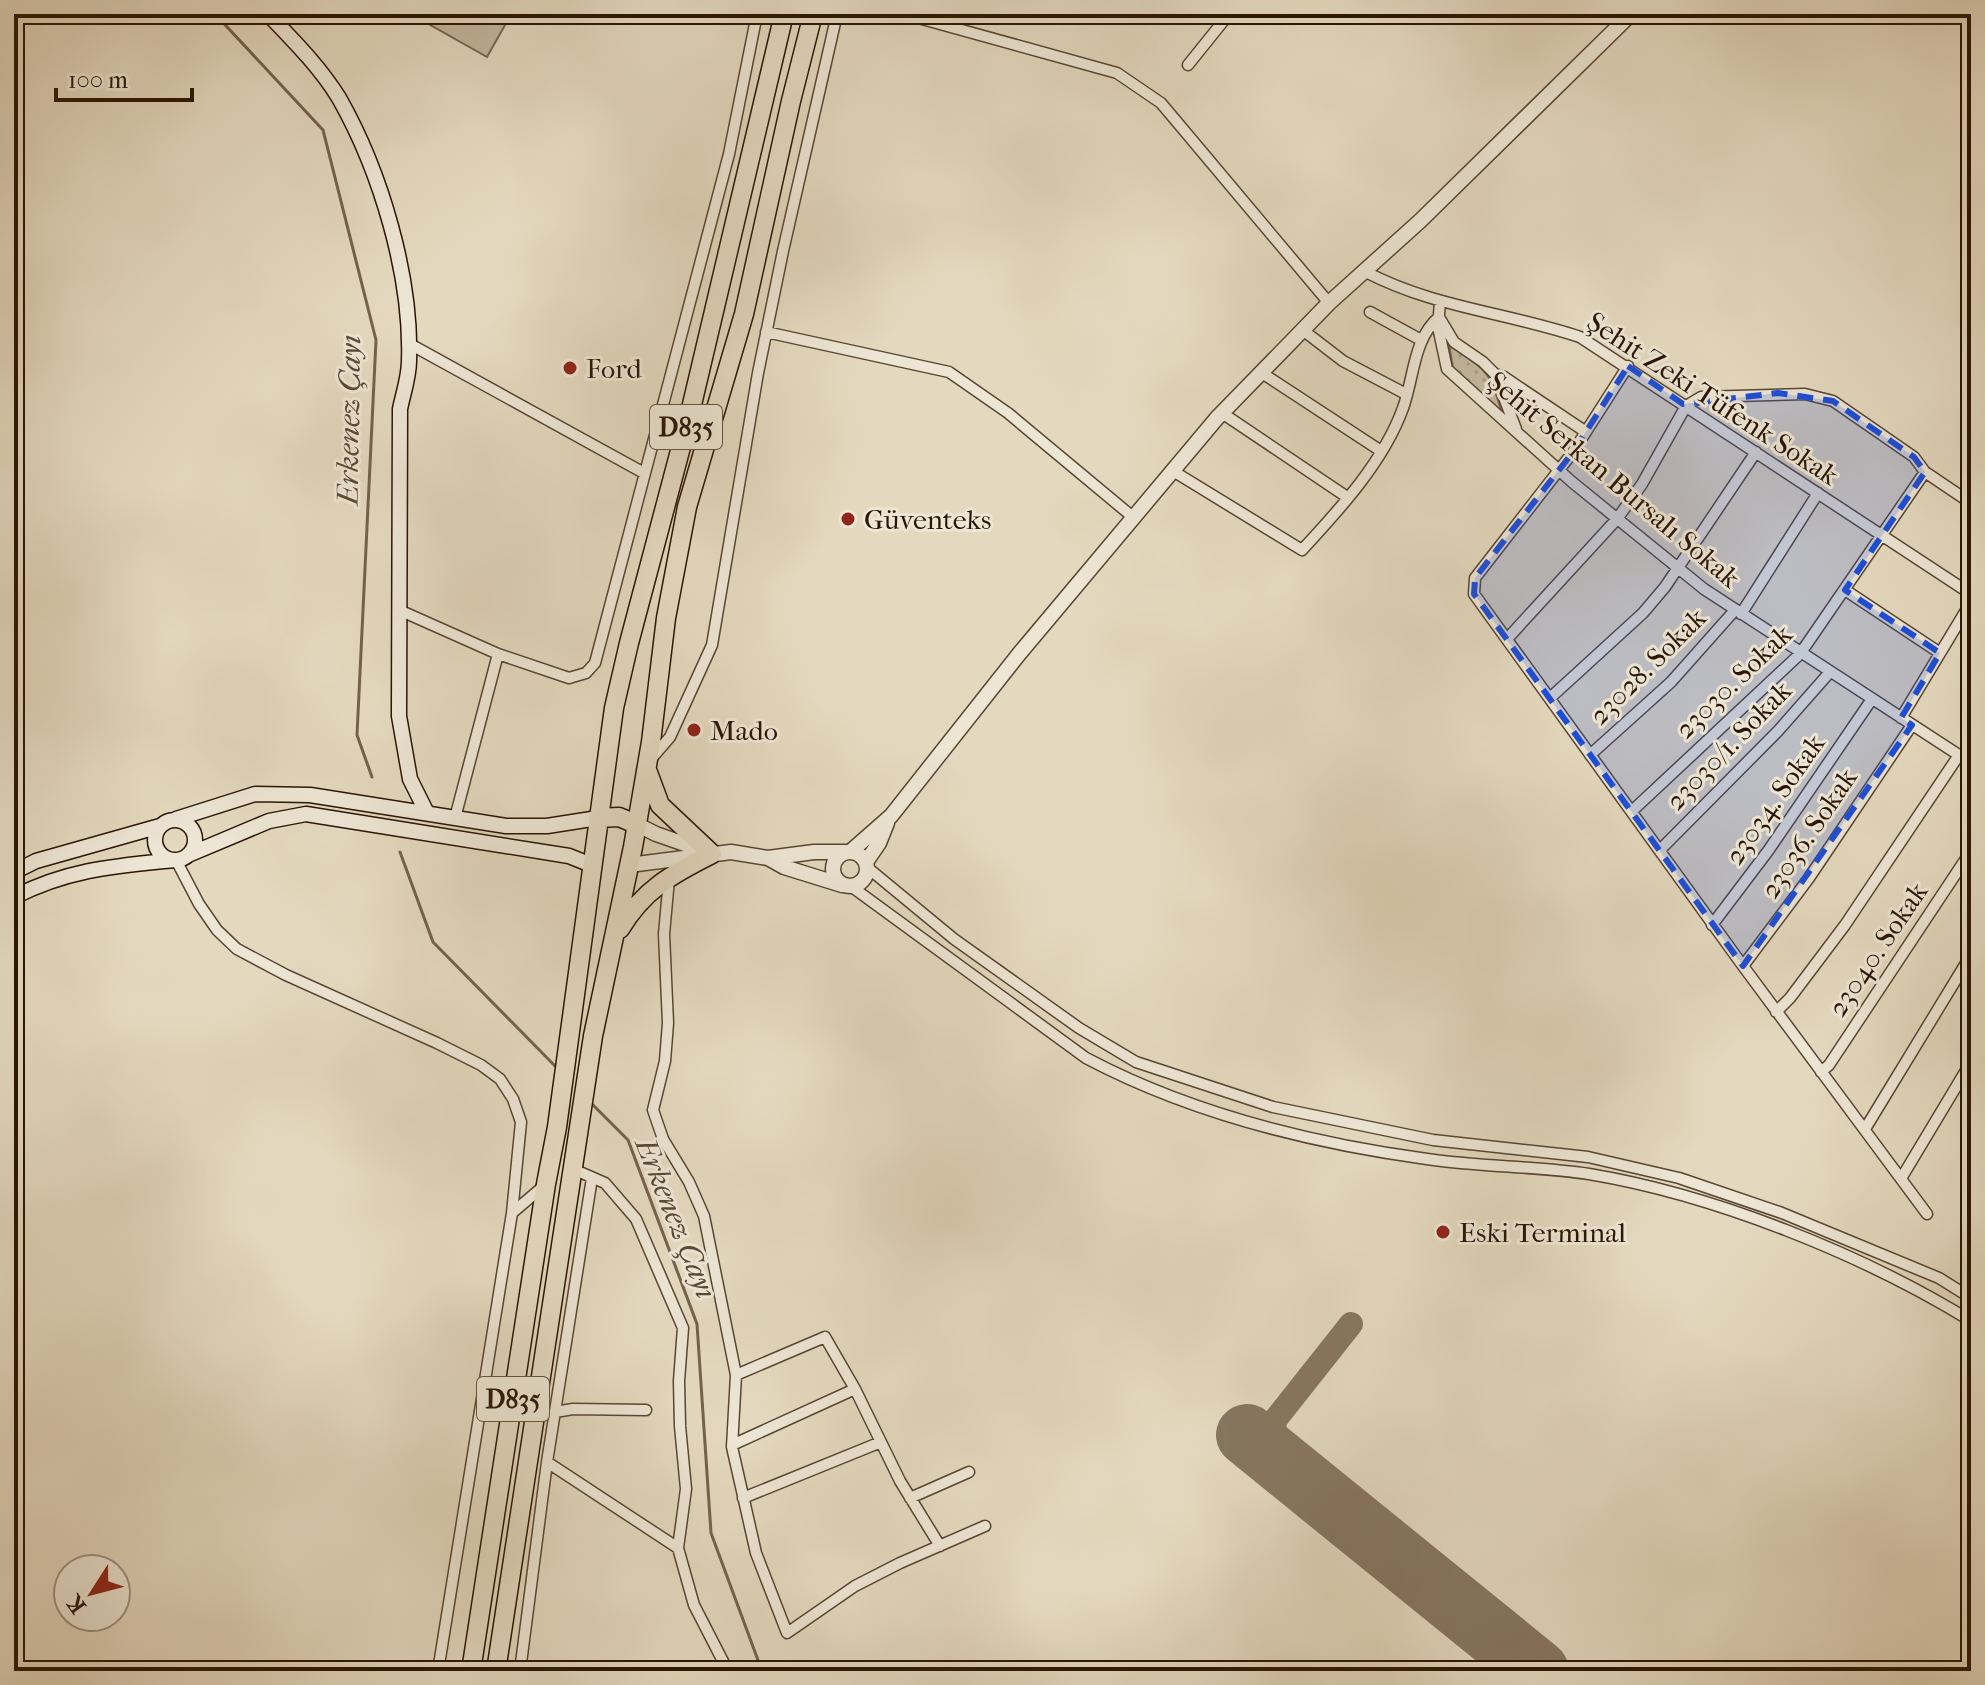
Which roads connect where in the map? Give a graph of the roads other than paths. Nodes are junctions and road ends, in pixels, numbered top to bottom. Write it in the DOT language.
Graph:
graph roads {
  1 [pos="268,14"];
  2 [pos="757,14"];
  3 [pos="784,14"];
  4 [pos="813,14"];
  5 [pos="837,14"];
  6 [pos="904,14"];
  7 [pos="1229,14"];
  8 [pos="1631,14"];
  9 [pos="1188,65"];
  10 [pos="1364,271"];
  11 [pos="1440,302"];
  12 [pos="1329,303"];
  13 [pos="1370,312"];
  14 [pos="1439,317"];
  15 [pos="1304,331"];
  16 [pos="766,332"];
  17 [pos="1421,340"];
  18 [pos="408,343"];
  19 [pos="1628,366"];
  20 [pos="1262,373"];
  21 [pos="1495,374"];
  22 [pos="1406,394"];
  23 [pos="1686,406"];
  24 [pos="1222,413"];
  25 [pos="1517,432"];
  26 [pos="1586,432"];
  27 [pos="1381,451"];
  28 [pos="1756,452"];
  29 [pos="1559,470"];
  30 [pos="1173,471"];
  31 [pos="1925,472"];
  32 [pos="644,473"];
  33 [pos="1818,493"];
  34 [pos="1347,497"];
  35 [pos="1971,503"];
  36 [pos="1134,518"];
  37 [pos="1617,519"];
  38 [pos="1882,535"];
  39 [pos="1679,569"];
  40 [pos="1845,590"];
  41 [pos="1971,594"];
  42 [pos="1971,602"];
  43 [pos="399,610"];
  44 [pos="1738,612"];
  45 [pos="1507,639"];
  46 [pos="1800,653"];
  47 [pos="1940,653"];
  48 [pos="498,654"];
  49 [pos="1830,672"];
  50 [pos="1550,698"];
  51 [pos="1872,699"];
  52 [pos="1901,718"];
  53 [pos="1912,725"];
  54 [pos="1971,747"];
  55 [pos="1590,755"];
  56 [pos="1965,759"];
  57 [pos="646,765"];
  58 [pos="1632,811"];
  59 [pos="427,813"];
  60 [pos="891,816"];
  61 [pos="455,818"];
  62 [pos="598,818"];
  63 [pos="176,819"];
  64 [pos="636,824"];
  65 [pos="160,826"];
  66 [pos="1660,850"];
  67 [pos="1971,851"];
  68 [pos="848,852"];
  69 [pos="712,854"];
  70 [pos="631,856"];
  71 [pos="182,858"];
  72 [pos="768,858"];
  73 [pos="867,865"];
  74 [pos="594,866"];
  75 [pos="14,872"];
  76 [pos="669,877"];
  77 [pos="847,886"];
  78 [pos="14,897"];
  79 [pos="1712,925"];
  80 [pos="614,938"];
  81 [pos="1971,955"];
  82 [pos="1743,966"];
  83 [pos="1776,1012"];
  84 [pos="1971,1062"];
  85 [pos="1821,1072"];
  86 [pos="1865,1129"];
  87 [pos="1443,1141"];
  88 [pos="1440,1160"];
  89 [pos="573,1169"];
  90 [pos="1902,1177"];
  91 [pos="592,1178"];
  92 [pos="546,1184"];
  93 [pos="512,1213"];
  94 [pos="1927,1214"];
  95 [pos="1971,1298"];
  96 [pos="1971,1321"];
  97 [pos="736,1375"];
  98 [pos="855,1389"];
  99 [pos="646,1410"];
  100 [pos="555,1412"];
  101 [pos="881,1442"];
  102 [pos="732,1445"];
  103 [pos="547,1462"];
  104 [pos="969,1472"];
  105 [pos="743,1498"];
  106 [pos="910,1498"];
  107 [pos="985,1526"];
  108 [pos="940,1546"];
  109 [pos="678,1548"];
  110 [pos="438,1671"];
  111 [pos="471,1671"];
  112 [pos="496,1671"];
  113 [pos="520,1671"];
  114 [pos="728,1671"];
  1 -- 18 [label="main road"];
  2 -- 32 [label="street"];
  3 -- 62 [label="highway, D835"];
  4 -- 57 [label="highway, D835"];
  5 -- 16 [label="street"];
  6 -- 12 [label="street"];
  7 -- 9 [label="street"];
  8 -- 10 [label="main road"];
  10 -- 11 [label="street, Şehit Zeki Tüfenk Sokak"];
  10 -- 12 [label="main road"];
  11 -- 14 [label="street, Şehit Serkan Bursalı Sokak"];
  11 -- 19 [label="street, Şehit Zeki Tüfenk Sokak"];
  12 -- 15 [label="main road"];
  13 -- 17 [label="street"];
  14 -- 17 [label="street"];
  14 -- 21 [label="street"];
  14 -- 25 [label="street, Şehit Serkan Bursalı Sokak"];
  15 -- 20 [label="main road"];
  15 -- 22 [label="street"];
  16 -- 36 [label="street"];
  16 -- 57 [label="street"];
  17 -- 22 [label="street"];
  18 -- 32 [label="street"];
  18 -- 43 [label="main road"];
  19 -- 23 [label="street, Şehit Zeki Tüfenk Sokak"];
  19 -- 26 [label="street"];
  20 -- 24 [label="main road"];
  20 -- 27 [label="street"];
  21 -- 25 [label="street"];
  21 -- 26 [label="street"];
  22 -- 27 [label="street"];
  23 -- 28 [label="street, Şehit Zeki Tüfenk Sokak"];
  23 -- 31 [label="street"];
  23 -- 37 [label="street"];
  24 -- 30 [label="main road"];
  24 -- 34 [label="street"];
  25 -- 29 [label="street, Şehit Serkan Bursalı Sokak"];
  26 -- 29 [label="street"];
  27 -- 34 [label="street"];
  28 -- 33 [label="street, Şehit Zeki Tüfenk Sokak"];
  28 -- 39 [label="street"];
  29 -- 37 [label="street, Şehit Serkan Bursalı Sokak"];
  29 -- 45 [label="street"];
  30 -- 34 [label="street"];
  30 -- 36 [label="main road"];
  31 -- 35 [label="street"];
  31 -- 38 [label="street, 23030. Sokak"];
  32 -- 48 [label="street"];
  33 -- 38 [label="street, Şehit Zeki Tüfenk Sokak"];
  33 -- 44 [label="street, 23028. Sokak"];
  36 -- 60 [label="main road"];
  37 -- 39 [label="street, Şehit Serkan Bursalı Sokak"];
  37 -- 45 [label="street"];
  38 -- 40 [label="street, 23030. Sokak"];
  38 -- 41 [label="street, Şehit Zeki Tüfenk Sokak"];
  39 -- 44 [label="street, Şehit Serkan Bursalı Sokak"];
  39 -- 50 [label="street"];
  40 -- 46 [label="street, 23030. Sokak"];
  40 -- 47 [label="street"];
  42 -- 47 [label="street"];
  43 -- 48 [label="street"];
  43 -- 59 [label="main road"];
  44 -- 46 [label="street, Şehit Serkan Bursalı Sokak"];
  44 -- 55 [label="street, 23028. Sokak"];
  45 -- 50 [label="street"];
  46 -- 49 [label="street, Şehit Serkan Bursalı Sokak"];
  46 -- 58 [label="street, 23030. Sokak"];
  47 -- 52 [label="street"];
  48 -- 61 [label="street"];
  49 -- 51 [label="street, Şehit Serkan Bursalı Sokak"];
  49 -- 66 [label="street, 23030/1. Sokak"];
  50 -- 55 [label="street"];
  51 -- 52 [label="street, Şehit Serkan Bursalı Sokak"];
  51 -- 79 [label="street, 23034. Sokak"];
  52 -- 53 [label="street, Şehit Serkan Bursalı Sokak"];
  53 -- 56 [label="street, Şehit Serkan Bursalı Sokak"];
  53 -- 82 [label="street, 23036. Sokak"];
  54 -- 56 [label="street"];
  55 -- 58 [label="street"];
  56 -- 83 [label="street"];
  57 -- 64 [label="highway, D835"];
  57 -- 69 [label="highway"];
  58 -- 66 [label="street"];
  59 -- 61 [label="main road"];
  59 -- 63 [label="main road"];
  60 -- 68 [label="main road"];
  60 -- 73 [label="main road"];
  61 -- 62 [label="main road"];
  62 -- 64 [label="highway"];
  62 -- 74 [label="highway, D835"];
  63 -- 65 [label="main road"];
  63 -- 71 [label="main road"];
  64 -- 69 [label="main road"];
  64 -- 70 [label="highway, D835"];
  65 -- 71 [label="main road"];
  65 -- 75 [label="main road"];
  66 -- 79 [label="street"];
  67 -- 85 [label="street, 23040. Sokak"];
  68 -- 72 [label="main road"];
  68 -- 73 [label="main road"];
  68 -- 77 [label="main road"];
  69 -- 70 [label="main road"];
  69 -- 72 [label="main road"];
  69 -- 76 [label="highway"];
  70 -- 74 [label="highway"];
  70 -- 80 [label="highway, D835"];
  71 -- 74 [label="main road"];
  71 -- 78 [label="main road"];
  71 -- 93 [label="street"];
  72 -- 77 [label="main road"];
  73 -- 77 [label="main road"];
  73 -- 87 [label="street"];
  74 -- 92 [label="highway, D835"];
  76 -- 80 [label="highway"];
  76 -- 97 [label="street"];
  77 -- 88 [label="street"];
  79 -- 82 [label="street"];
  80 -- 89 [label="highway, D835"];
  81 -- 86 [label="street"];
  82 -- 83 [label="street"];
  83 -- 85 [label="street"];
  84 -- 90 [label="street"];
  85 -- 86 [label="street"];
  86 -- 90 [label="street"];
  87 -- 88 [label="street"];
  87 -- 95 [label="street"];
  88 -- 96 [label="street"];
  89 -- 91 [label="street"];
  89 -- 112 [label="highway, D835"];
  90 -- 94 [label="street"];
  91 -- 100 [label="street"];
  91 -- 109 [label="street"];
  92 -- 93 [label="street"];
  92 -- 111 [label="highway, D835"];
  93 -- 110 [label="street"];
  97 -- 98 [label="street"];
  97 -- 102 [label="street"];
  98 -- 101 [label="street"];
  98 -- 102 [label="street"];
  99 -- 100 [label="street"];
  100 -- 103 [label="street"];
  101 -- 105 [label="street"];
  101 -- 106 [label="street"];
  102 -- 105 [label="street"];
  103 -- 109 [label="street"];
  103 -- 113 [label="street"];
  104 -- 106 [label="street"];
  105 -- 108 [label="street"];
  106 -- 108 [label="street"];
  107 -- 108 [label="street"];
  109 -- 114 [label="street"];
}
